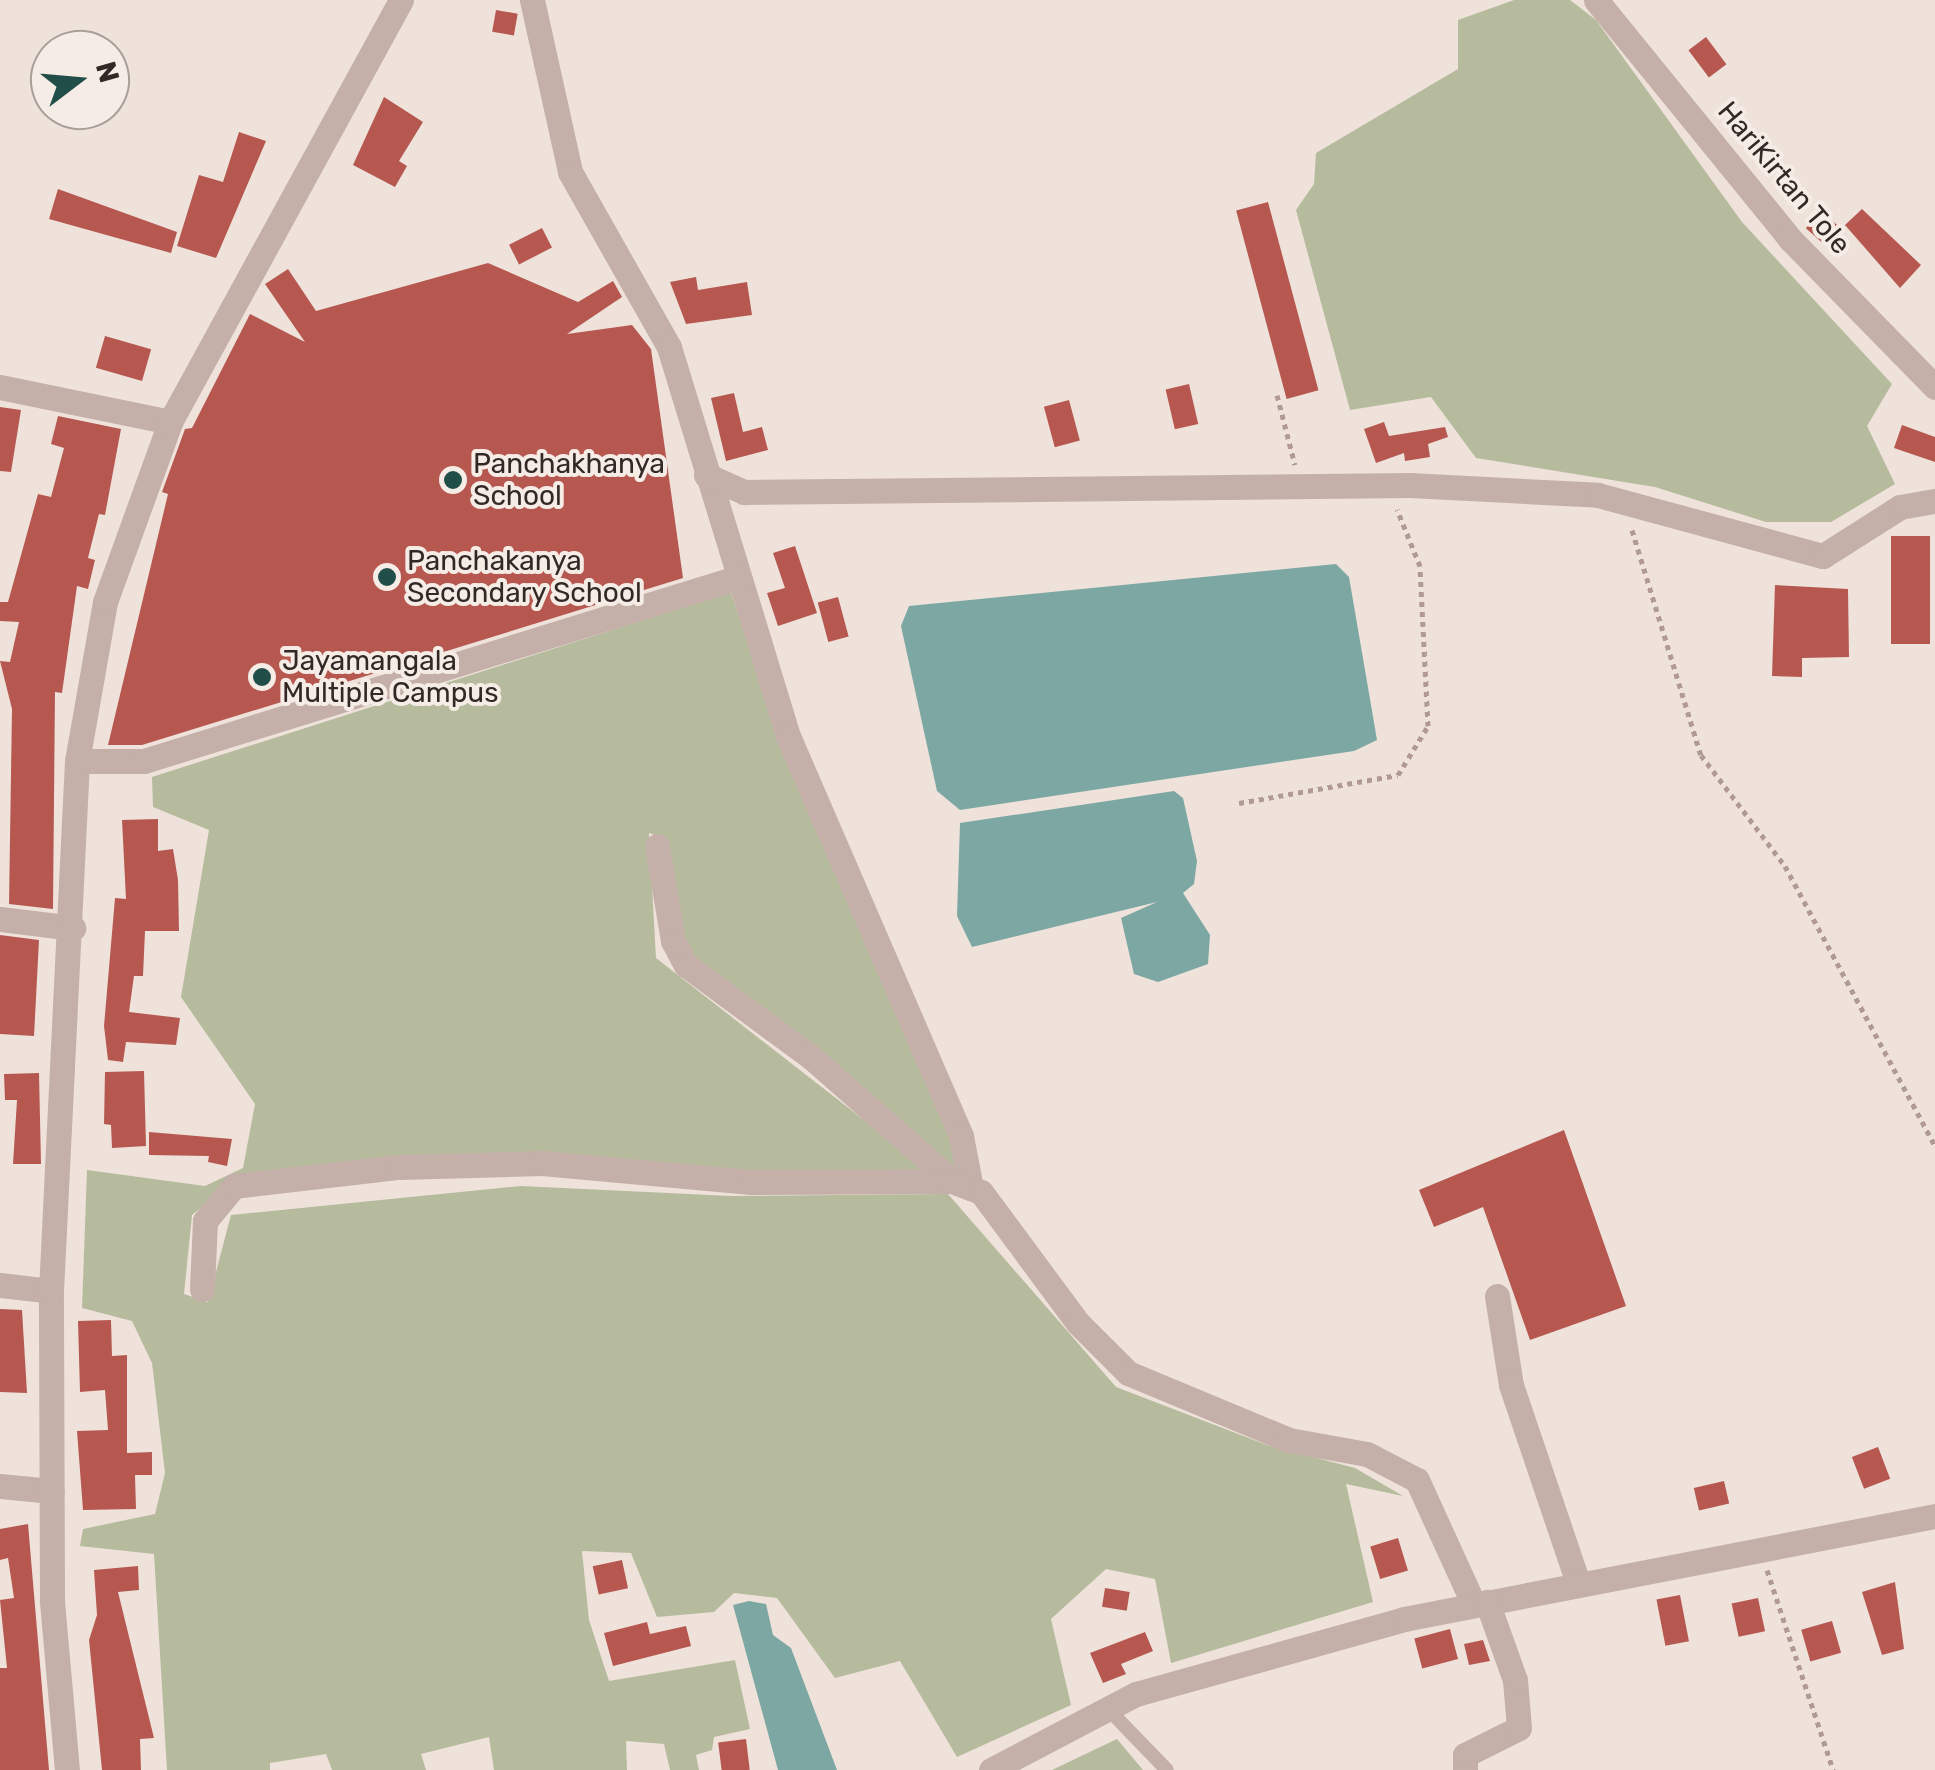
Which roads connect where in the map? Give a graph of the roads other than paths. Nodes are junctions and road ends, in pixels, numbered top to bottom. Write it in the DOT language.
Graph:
graph roads {
  1 [pos="400,0"];
  2 [pos="532,0"];
  3 [pos="1596,0"];
  4 [pos="0,387"];
  5 [pos="1935,387"];
  6 [pos="170,422"];
  7 [pos="706,475"];
  8 [pos="1935,501"];
  9 [pos="736,578"];
  10 [pos="77,761"];
  11 [pos="657,846"];
  12 [pos="0,919"];
  13 [pos="73,928"];
  14 [pos="961,1184"];
  15 [pos="0,1285"];
  16 [pos="202,1288"];
  17 [pos="50,1291"];
  18 [pos="1496,1296"];
  19 [pos="0,1486"];
  20 [pos="52,1491"];
  21 [pos="1935,1516"];
  22 [pos="1578,1584"];
  23 [pos="1480,1603"];
  24 [pos="1109,1710"];
  25 [pos="66,1770"];
  26 [pos="990,1770"];
  27 [pos="1167,1770"];
  28 [pos="1465,1770"];
  1 -- 6 [label="street"];
  2 -- 7 [label="street"];
  3 -- 5 [label="street, HariKirtan Tole"];
  4 -- 6 [label="street"];
  6 -- 10 [label="street"];
  7 -- 8 [label="street"];
  7 -- 9 [label="street"];
  9 -- 10 [label="street"];
  9 -- 14 [label="street"];
  10 -- 13 [label="street"];
  11 -- 14 [label="street"];
  12 -- 13 [label="street"];
  13 -- 17 [label="street"];
  14 -- 16 [label="street"];
  14 -- 23 [label="street"];
  15 -- 17 [label="street"];
  17 -- 20 [label="street"];
  18 -- 22 [label="street"];
  19 -- 20 [label="street"];
  20 -- 25 [label="street"];
  21 -- 22 [label="street"];
  22 -- 23 [label="street"];
  23 -- 24 [label="street"];
  23 -- 28 [label="street"];
  24 -- 26 [label="street"];
  24 -- 27 [label="lane"];
}
